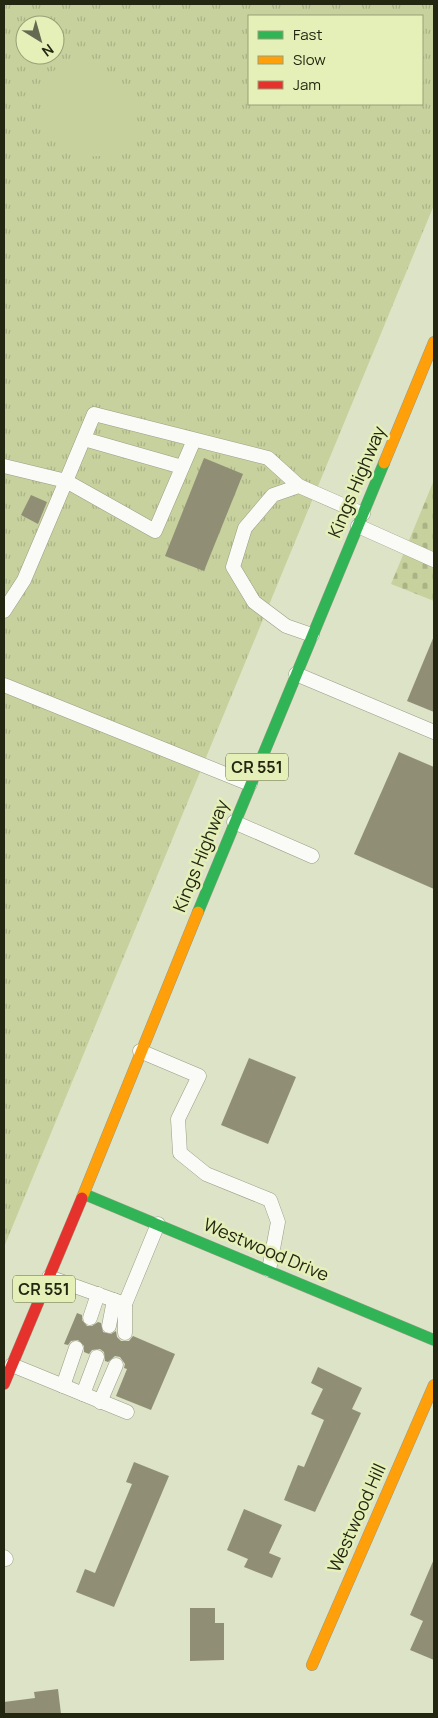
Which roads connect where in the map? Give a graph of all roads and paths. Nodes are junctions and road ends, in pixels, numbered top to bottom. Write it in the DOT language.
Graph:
graph roads {
  1 [pos="434,342"];
  2 [pos="84,439"];
  3 [pos="194,440"];
  4 [pos="4,466"];
  5 [pos="182,467"];
  6 [pos="66,482"];
  7 [pos="299,486"];
  8 [pos="360,520"];
  9 [pos="434,560"];
  10 [pos="4,611"];
  11 [pos="312,636"];
  12 [pos="296,674"];
  13 [pos="4,685"];
  14 [pos="434,732"];
  15 [pos="250,784"];
  16 [pos="234,822"];
  17 [pos="312,856"];
  18 [pos="140,1051"];
  19 [pos="84,1194"];
  20 [pos="158,1224"];
  21 [pos="269,1270"];
  22 [pos="49,1276"];
  23 [pos="98,1294"];
  24 [pos="120,1302"];
  25 [pos="90,1318"];
  26 [pos="109,1326"];
  27 [pos="125,1333"];
  28 [pos="434,1340"];
  29 [pos="76,1348"];
  30 [pos="97,1357"];
  31 [pos="12,1365"];
  32 [pos="116,1365"];
  33 [pos="4,1384"];
  34 [pos="434,1385"];
  35 [pos="63,1386"];
  36 [pos="82,1394"];
  37 [pos="100,1402"];
  38 [pos="127,1412"];
  39 [pos="312,1665"];
  1 -- 8 [label="main road, Kings Highway / CR 551"];
  2 -- 3 [label="lane"];
  2 -- 5 [label="lane"];
  2 -- 6 [label="lane"];
  3 -- 5 [label="lane"];
  3 -- 7 [label="lane"];
  4 -- 6 [label="lane"];
  5 -- 6 [label="lane"];
  6 -- 10 [label="lane"];
  7 -- 8 [label="lane"];
  7 -- 11 [label="lane"];
  8 -- 9 [label="lane"];
  8 -- 11 [label="main road, Kings Highway / CR 551"];
  11 -- 12 [label="main road, Kings Highway / CR 551"];
  12 -- 14 [label="lane"];
  12 -- 15 [label="main road, Kings Highway / CR 551"];
  13 -- 15 [label="lane"];
  15 -- 16 [label="main road, Kings Highway / CR 551"];
  16 -- 17 [label="lane"];
  16 -- 18 [label="main road, Kings Highway / CR 551"];
  18 -- 19 [label="main road, Kings Highway / CR 551"];
  18 -- 21 [label="lane"];
  19 -- 20 [label="main road, Westwood Drive"];
  19 -- 22 [label="main road, Kings Highway / CR 551"];
  20 -- 21 [label="main road, Westwood Drive"];
  20 -- 24 [label="lane"];
  21 -- 28 [label="main road, Westwood Drive"];
  22 -- 23 [label="lane"];
  22 -- 31 [label="main road, Kings Highway / CR 551"];
  23 -- 24 [label="lane"];
  23 -- 25 [label="lane"];
  24 -- 26 [label="lane"];
  24 -- 27 [label="lane"];
  29 -- 35 [label="lane"];
  30 -- 36 [label="lane"];
  31 -- 33 [label="main road, Kings Highway / CR 551"];
  31 -- 35 [label="lane"];
  32 -- 37 [label="lane"];
  34 -- 39 [label="main road, Westwood Hill"];
  35 -- 36 [label="lane"];
  36 -- 37 [label="lane"];
  37 -- 38 [label="lane"];
}
